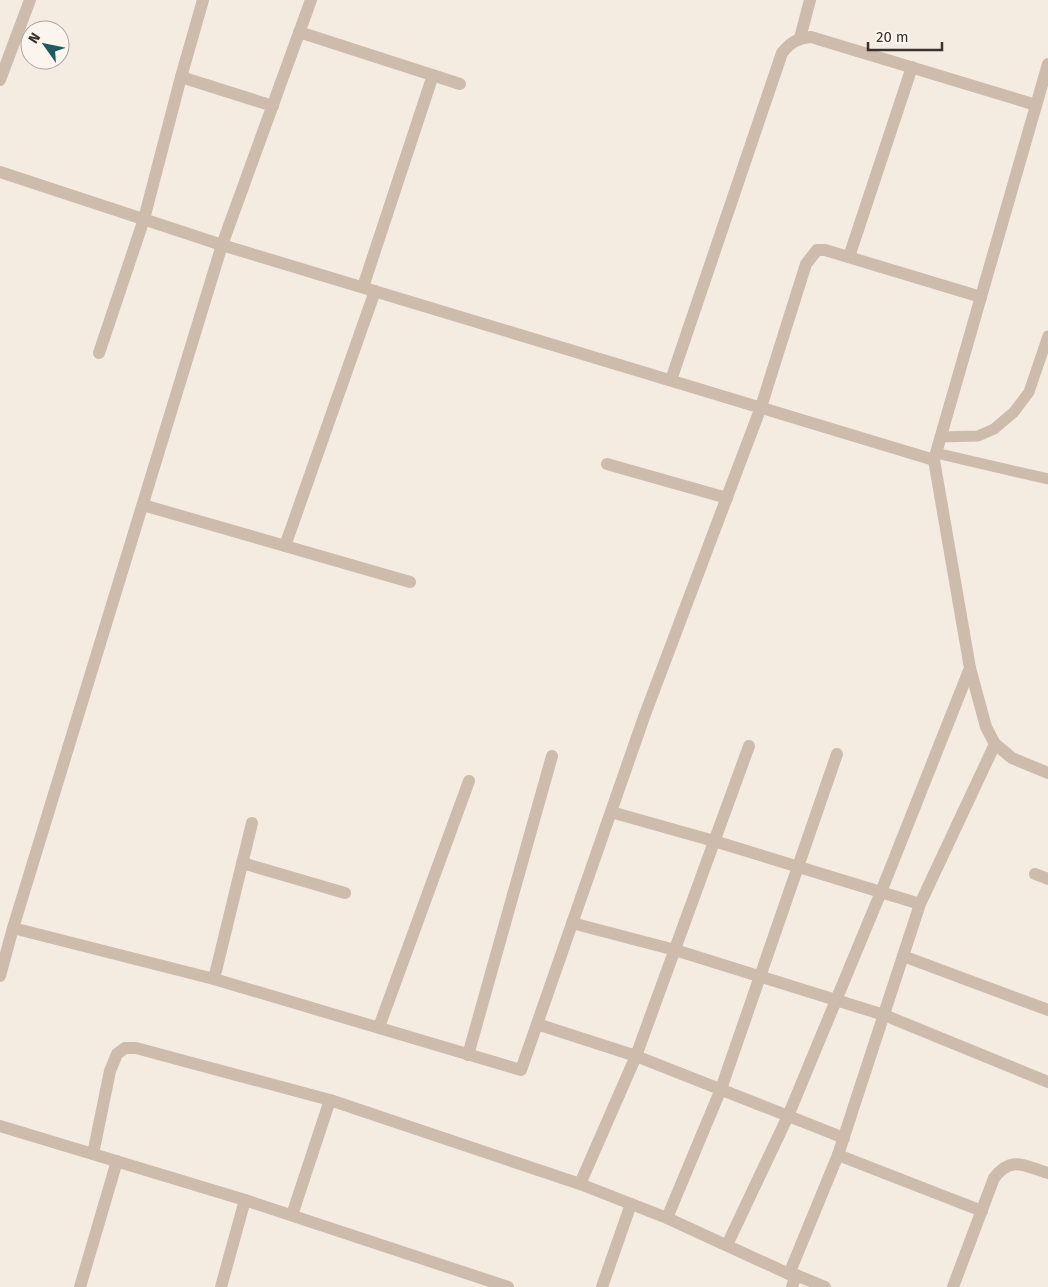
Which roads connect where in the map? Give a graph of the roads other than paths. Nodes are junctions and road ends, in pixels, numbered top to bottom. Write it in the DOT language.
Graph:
graph roads {
  1 [pos="30,0"];
  2 [pos="203,0"];
  3 [pos="310,0"];
  4 [pos="810,0"];
  5 [pos="299,32"];
  6 [pos="800,38"];
  7 [pos="1048,64"];
  8 [pos="912,67"];
  9 [pos="434,75"];
  10 [pos="181,76"];
  11 [pos="0,80"];
  12 [pos="460,84"];
  13 [pos="1036,105"];
  14 [pos="272,106"];
  15 [pos="0,172"];
  16 [pos="144,219"];
  17 [pos="222,245"];
  18 [pos="849,257"];
  19 [pos="369,289"];
  20 [pos="981,297"];
  21 [pos="1048,336"];
  22 [pos="99,353"];
  23 [pos="670,380"];
  24 [pos="761,407"];
  25 [pos="940,438"];
  26 [pos="935,457"];
  27 [pos="607,464"];
  28 [pos="1048,479"];
  29 [pos="727,498"];
  30 [pos="143,505"];
  31 [pos="285,546"];
  32 [pos="410,582"];
  33 [pos="970,668"];
  34 [pos="995,744"];
  35 [pos="750,746"];
  36 [pos="837,754"];
  37 [pos="552,756"];
  38 [pos="1048,773"];
  39 [pos="469,780"];
  40 [pos="611,812"];
  41 [pos="252,823"];
  42 [pos="714,841"];
  43 [pos="242,863"];
  44 [pos="798,867"];
  45 [pos="1035,874"];
  46 [pos="1048,879"];
  47 [pos="881,892"];
  48 [pos="345,893"];
  49 [pos="920,904"];
  50 [pos="572,923"];
  51 [pos="13,928"];
  52 [pos="675,950"];
  53 [pos="903,956"];
  54 [pos="0,975"];
  55 [pos="760,976"];
  56 [pos="214,979"];
  57 [pos="836,1000"];
  58 [pos="1048,1010"];
  59 [pos="884,1015"];
  60 [pos="537,1024"];
  61 [pos="379,1027"];
  62 [pos="468,1055"];
  63 [pos="636,1056"];
  64 [pos="1048,1082"];
  65 [pos="721,1089"];
  66 [pos="330,1100"];
  67 [pos="788,1116"];
  68 [pos="0,1126"];
  69 [pos="844,1138"];
  70 [pos="93,1154"];
  71 [pos="838,1156"];
  72 [pos="117,1161"];
  73 [pos="1048,1172"];
  74 [pos="580,1184"];
  75 [pos="245,1200"];
  76 [pos="631,1204"];
  77 [pos="982,1212"];
  78 [pos="292,1215"];
  79 [pos="667,1218"];
  80 [pos="727,1246"];
  81 [pos="792,1279"];
  82 [pos="80,1287"];
  83 [pos="222,1287"];
  84 [pos="508,1287"];
  85 [pos="602,1287"];
  86 [pos="825,1287"];
  87 [pos="953,1287"];
  1 -- 11 [label="street"];
  2 -- 10 [label="street"];
  3 -- 5 [label="street"];
  4 -- 6 [label="street"];
  5 -- 9 [label="street"];
  5 -- 14 [label="street"];
  6 -- 8 [label="street"];
  6 -- 23 [label="street"];
  7 -- 13 [label="street"];
  8 -- 13 [label="street"];
  8 -- 18 [label="street"];
  9 -- 12 [label="street"];
  9 -- 19 [label="street"];
  10 -- 14 [label="street"];
  10 -- 16 [label="street"];
  13 -- 20 [label="street"];
  14 -- 17 [label="street"];
  15 -- 16 [label="street"];
  16 -- 17 [label="street"];
  16 -- 22 [label="street"];
  17 -- 19 [label="street"];
  17 -- 30 [label="street"];
  18 -- 20 [label="street"];
  18 -- 24 [label="street"];
  19 -- 23 [label="street"];
  19 -- 31 [label="street"];
  20 -- 25 [label="street"];
  21 -- 25 [label="lane"];
  23 -- 24 [label="street"];
  24 -- 26 [label="street"];
  24 -- 29 [label="street"];
  25 -- 26 [label="street"];
  26 -- 28 [label="lane"];
  26 -- 33 [label="street"];
  27 -- 29 [label="street"];
  29 -- 40 [label="street"];
  30 -- 31 [label="street"];
  30 -- 51 [label="street"];
  31 -- 32 [label="street"];
  33 -- 34 [label="street"];
  33 -- 47 [label="street"];
  34 -- 38 [label="street"];
  34 -- 49 [label="street"];
  35 -- 42 [label="street"];
  36 -- 44 [label="street"];
  37 -- 62 [label="street"];
  39 -- 61 [label="street"];
  40 -- 42 [label="street"];
  40 -- 50 [label="street"];
  41 -- 43 [label="street"];
  42 -- 44 [label="street"];
  42 -- 52 [label="street"];
  43 -- 48 [label="street"];
  43 -- 56 [label="street"];
  44 -- 47 [label="street"];
  44 -- 55 [label="street"];
  45 -- 46 [label="street"];
  47 -- 49 [label="street"];
  47 -- 57 [label="street"];
  49 -- 53 [label="street"];
  50 -- 52 [label="street"];
  50 -- 60 [label="street"];
  51 -- 54 [label="street"];
  51 -- 56 [label="street"];
  52 -- 55 [label="street"];
  52 -- 63 [label="street"];
  53 -- 58 [label="street"];
  53 -- 59 [label="street"];
  55 -- 57 [label="street"];
  55 -- 65 [label="street"];
  56 -- 61 [label="street"];
  57 -- 59 [label="street"];
  57 -- 67 [label="street"];
  59 -- 64 [label="street"];
  59 -- 69 [label="street"];
  60 -- 62 [label="street"];
  60 -- 63 [label="street"];
  61 -- 62 [label="street"];
  63 -- 65 [label="street"];
  63 -- 74 [label="street"];
  65 -- 67 [label="street"];
  65 -- 79 [label="street"];
  66 -- 70 [label="street"];
  66 -- 74 [label="street"];
  66 -- 78 [label="street"];
  67 -- 69 [label="street"];
  67 -- 80 [label="street"];
  68 -- 70 [label="street"];
  69 -- 71 [label="street"];
  70 -- 72 [label="street"];
  71 -- 77 [label="street"];
  71 -- 81 [label="street"];
  72 -- 75 [label="street"];
  72 -- 82 [label="street"];
  73 -- 77 [label="street"];
  74 -- 76 [label="street"];
  75 -- 78 [label="street"];
  75 -- 83 [label="street"];
  76 -- 79 [label="street"];
  76 -- 85 [label="street"];
  77 -- 87 [label="street"];
  78 -- 84 [label="street"];
  79 -- 80 [label="street"];
  80 -- 81 [label="street"];
  81 -- 86 [label="street"];
}
